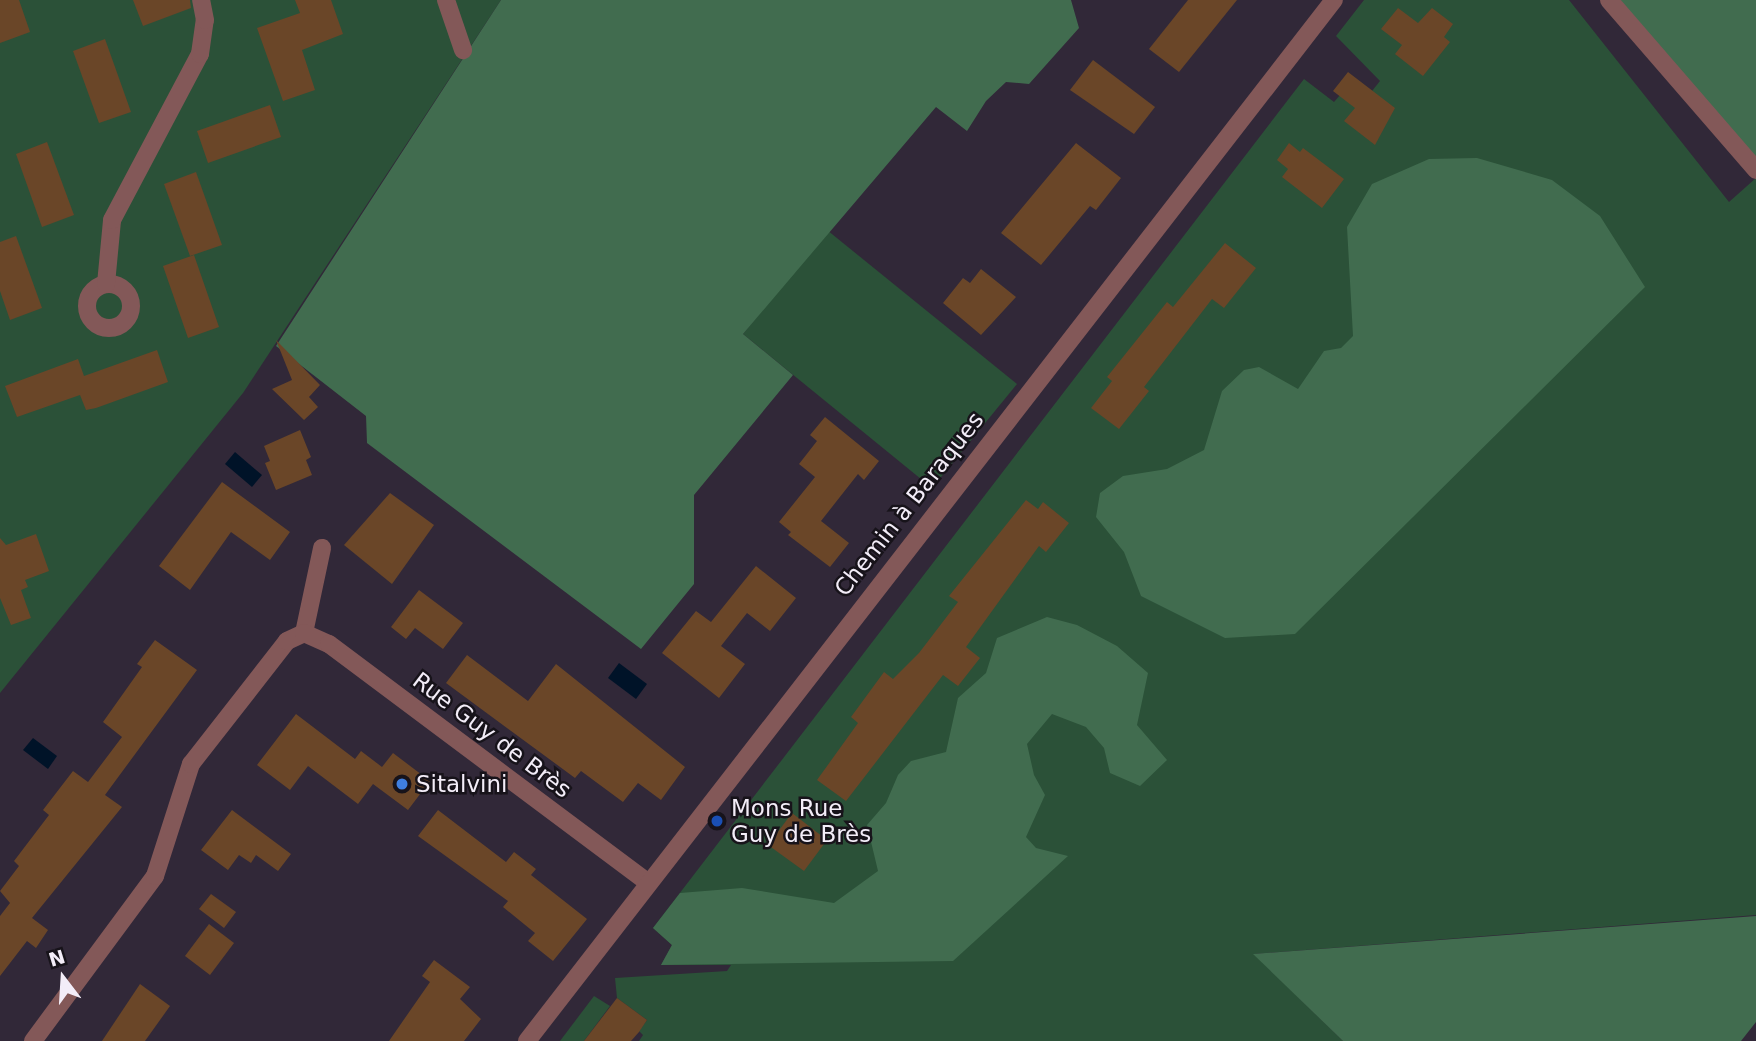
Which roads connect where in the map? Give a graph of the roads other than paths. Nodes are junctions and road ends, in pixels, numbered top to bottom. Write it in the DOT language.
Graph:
graph roads {
  1 [pos="201,0"];
  2 [pos="446,0"];
  3 [pos="1334,0"];
  4 [pos="1609,0"];
  5 [pos="463,50"];
  6 [pos="1756,170"];
  7 [pos="106,284"];
  8 [pos="322,548"];
  9 [pos="304,633"];
  10 [pos="647,882"];
  11 [pos="33,1041"];
  12 [pos="527,1041"];
  1 -- 7 [label="street"];
  2 -- 5 [label="street"];
  3 -- 10 [label="street, Chemin à Baraques"];
  4 -- 6 [label="street"];
  8 -- 9 [label="street"];
  9 -- 10 [label="street, Rue Guy de Brès"];
  9 -- 11 [label="street"];
  10 -- 12 [label="street, Chemin à Baraques"];
}
